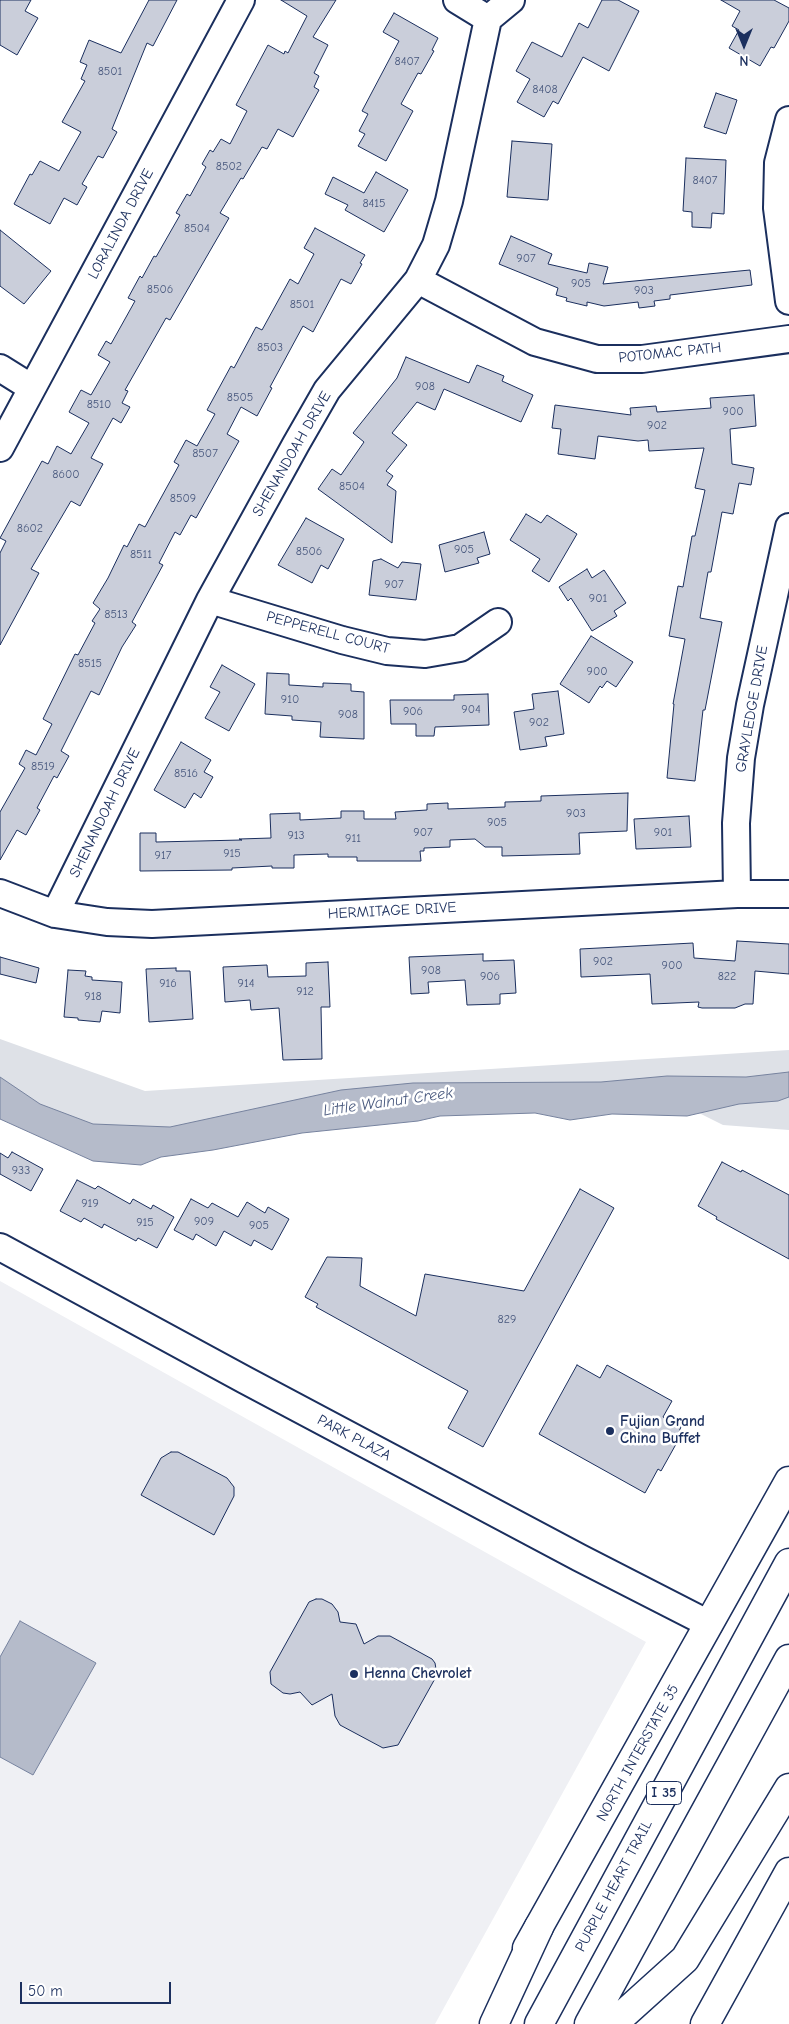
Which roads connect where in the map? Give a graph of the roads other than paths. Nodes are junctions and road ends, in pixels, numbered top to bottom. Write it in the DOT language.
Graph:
graph roads {
  1 [pos="241,0"];
  2 [pos="457,0"];
  3 [pos="511,0"];
  4 [pos="488,18"];
  5 [pos="789,120"];
  6 [pos="418,280"];
  7 [pos="789,301"];
  8 [pos="789,339"];
  9 [pos="0,368"];
  10 [pos="32,388"];
  11 [pos="0,448"];
  12 [pos="789,527"];
  13 [pos="210,600"];
  14 [pos="498,622"];
  15 [pos="0,893"];
  16 [pos="737,894"];
  17 [pos="789,894"];
  18 [pos="55,914"];
  19 [pos="0,1247"];
  20 [pos="789,1481"];
  21 [pos="789,1563"];
  22 [pos="709,1624"];
  23 [pos="789,1659"];
  24 [pos="789,1788"];
  25 [pos="789,1872"];
  26 [pos="539,1927"];
  27 [pos="485,2024"];
  28 [pos="494,2024"];
  29 [pos="539,2024"];
  30 [pos="589,2024"];
  31 [pos="613,2024"];
  32 [pos="705,2024"];
  1 -- 10 [label="street, LORALINDA DRIVE"];
  2 -- 4 [label="street"];
  3 -- 4 [label="street"];
  4 -- 6 [label="street, SHENANDOAH DRIVE"];
  5 -- 7 [label="street"];
  6 -- 8 [label="street, POTOMAC PATH"];
  6 -- 13 [label="street, SHENANDOAH DRIVE"];
  9 -- 10 [label="street"];
  10 -- 11 [label="street, LORALINDA DRIVE"];
  12 -- 16 [label="street, GRAYLEDGE DRIVE"];
  13 -- 14 [label="street, PEPPERELL COURT"];
  13 -- 18 [label="street, SHENANDOAH DRIVE"];
  15 -- 18 [label="street, HERMITAGE DRIVE"];
  16 -- 17 [label="street, HERMITAGE DRIVE"];
  16 -- 18 [label="street, HERMITAGE DRIVE"];
  19 -- 22 [label="street, PARK PLAZA"];
  20 -- 22 [label="main road, NORTH INTERSTATE 35"];
  21 -- 29 [label="main road, PURPLE HEART TRAIL / I 35"];
  22 -- 26 [label="main road, NORTH INTERSTATE 35"];
  23 -- 30 [label="main road"];
  24 -- 31 [label="main road"];
  25 -- 32 [label="main road"];
  26 -- 27 [label="main road, NORTH INTERSTATE 35"];
  26 -- 28 [label="main road"];
}
